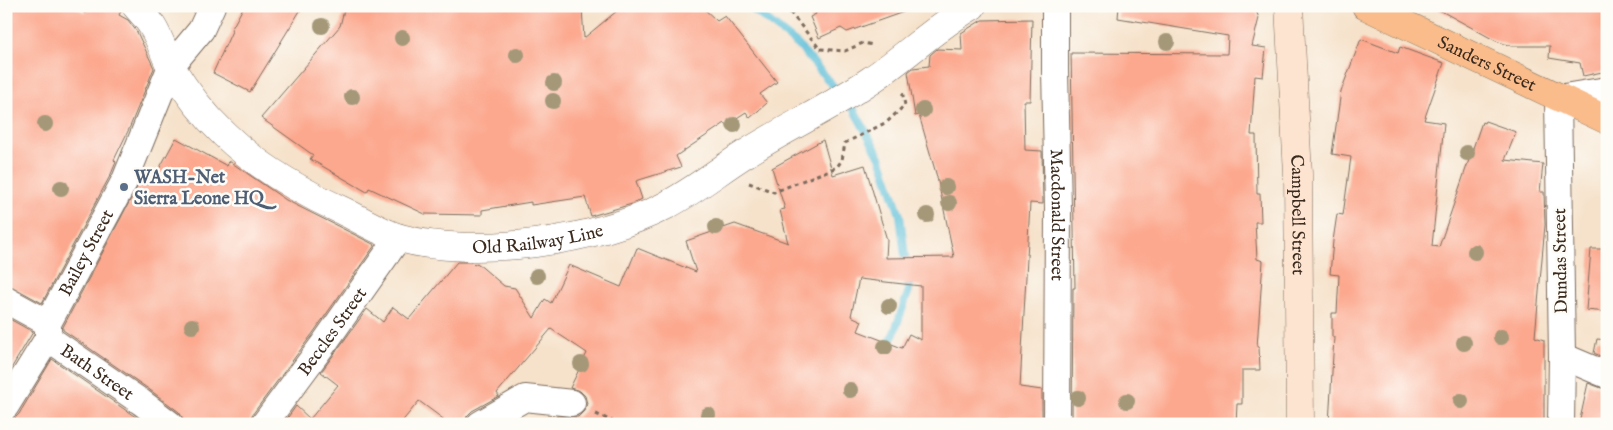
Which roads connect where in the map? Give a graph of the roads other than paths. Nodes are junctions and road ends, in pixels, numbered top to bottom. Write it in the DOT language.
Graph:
graph roads {
  1 [pos="136,6"];
  2 [pos="212,6"];
  3 [pos="972,6"];
  4 [pos="1055,6"];
  5 [pos="1289,6"];
  6 [pos="1366,6"];
  7 [pos="171,66"];
  8 [pos="1607,90"];
  9 [pos="1558,98"];
  10 [pos="1607,120"];
  11 [pos="399,237"];
  12 [pos="6,300"];
  13 [pos="48,330"];
  14 [pos="1562,356"];
  15 [pos="1607,375"];
  16 [pos="572,404"];
  17 [pos="6,406"];
  18 [pos="170,424"];
  19 [pos="264,424"];
  20 [pos="480,424"];
  21 [pos="1057,424"];
  22 [pos="1300,424"];
  23 [pos="1561,424"];
  1 -- 7 [label="street, Old Railway Line"];
  2 -- 7 [label="street, Bailey Street"];
  3 -- 11 [label="street, Old Railway Line"];
  4 -- 21 [label="street, Macdonald Street"];
  5 -- 22 [label="main road, Campbell Street"];
  6 -- 9 [label="main road, Sanders Street"];
  7 -- 11 [label="street, Old Railway Line"];
  7 -- 13 [label="street, Bailey Street"];
  8 -- 9 [label="street"];
  9 -- 10 [label="main road, Sanders Street"];
  9 -- 14 [label="street, Dundas Street"];
  11 -- 19 [label="street, Beccles Street"];
  12 -- 13 [label="street, Bath Street"];
  13 -- 17 [label="street, Bailey Street"];
  13 -- 18 [label="street, Bath Street"];
  14 -- 15 [label="street"];
  14 -- 23 [label="street, Dundas Street"];
  16 -- 20 [label="street"];
}
